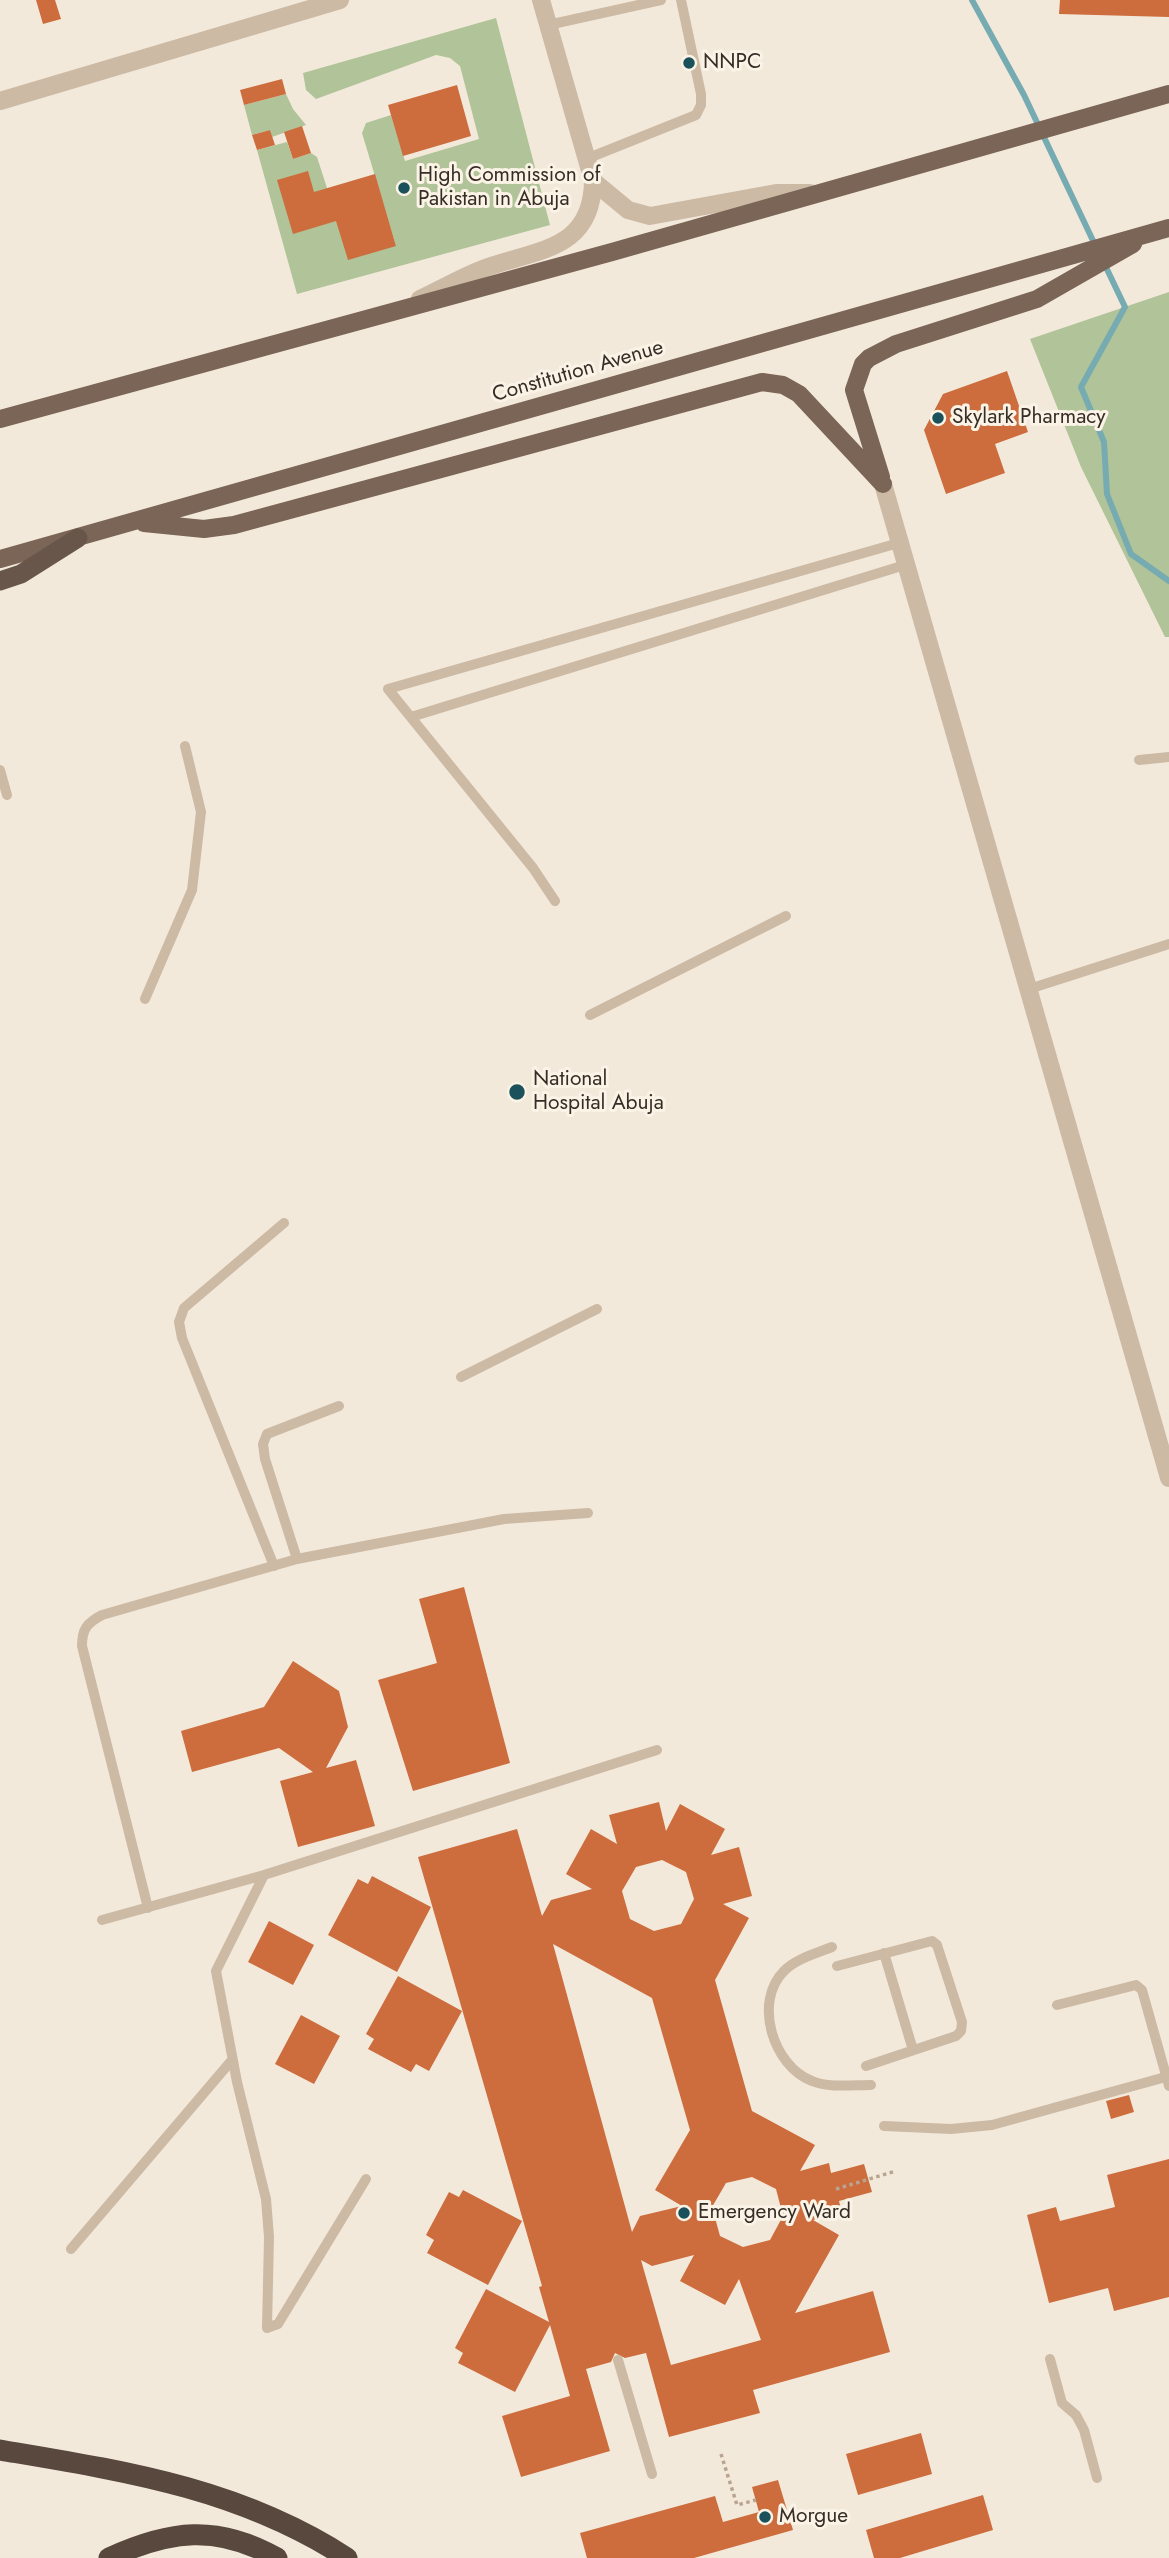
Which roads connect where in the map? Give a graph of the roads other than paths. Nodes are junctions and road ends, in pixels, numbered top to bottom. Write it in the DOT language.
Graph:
graph roads {
  1 [pos="340,0"];
  2 [pos="541,0"];
  3 [pos="661,0"];
  4 [pos="681,0"];
  5 [pos="548,25"];
  6 [pos="1169,94"];
  7 [pos="0,101"];
  8 [pos="586,159"];
  9 [pos="593,181"];
  10 [pos="815,193"];
  11 [pos="1161,230"];
  12 [pos="404,307"];
  13 [pos="0,419"];
  14 [pos="883,484"];
  15 [pos="133,522"];
  16 [pos="78,538"];
  17 [pos="901,542"];
  18 [pos="0,559"];
  19 [pos="908,564"];
  20 [pos="0,581"];
  21 [pos="411,717"];
  22 [pos="185,746"];
  23 [pos="1169,757"];
  24 [pos="1139,760"];
  25 [pos="0,770"];
  26 [pos="7,795"];
  27 [pos="555,901"];
  28 [pos="786,916"];
  29 [pos="1169,944"];
  30 [pos="1029,989"];
  31 [pos="145,999"];
  32 [pos="590,1015"];
  33 [pos="284,1223"];
  34 [pos="597,1309"];
  35 [pos="461,1377"];
  36 [pos="339,1406"];
  37 [pos="1169,1478"];
  38 [pos="588,1513"];
  39 [pos="297,1559"];
  40 [pos="274,1566"];
  41 [pos="657,1750"];
  42 [pos="264,1875"];
  43 [pos="148,1908"];
  44 [pos="103,1920"];
  45 [pos="832,1947"];
  46 [pos="884,1953"];
  47 [pos="837,1966"];
  48 [pos="1057,2005"];
  49 [pos="913,2050"];
  50 [pos="232,2060"];
  51 [pos="866,2066"];
  52 [pos="1168,2079"];
  53 [pos="871,2085"];
  54 [pos="884,2126"];
  55 [pos="366,2179"];
  56 [pos="71,2249"];
  57 [pos="1050,2359"];
  58 [pos="618,2360"];
  59 [pos="0,2450"];
  60 [pos="652,2474"];
  61 [pos="1097,2478"];
  62 [pos="109,2558"];
  63 [pos="277,2558"];
  64 [pos="346,2558"];
  1 -- 7 [label="street"];
  2 -- 5 [label="street"];
  3 -- 5 [label="lane"];
  4 -- 8 [label="lane"];
  5 -- 8 [label="street"];
  6 -- 10 [label="main road"];
  8 -- 9 [label="street"];
  9 -- 10 [label="street"];
  9 -- 12 [label="street"];
  10 -- 12 [label="main road"];
  11 -- 14 [label="main road"];
  11 -- 15 [label="main road, Constitution Avenue"];
  12 -- 13 [label="main road"];
  14 -- 15 [label="main road"];
  14 -- 17 [label="street"];
  15 -- 16 [label="main road, Constitution Avenue"];
  16 -- 18 [label="main road, Constitution Avenue"];
  16 -- 20 [label="highway"];
  17 -- 19 [label="street"];
  17 -- 21 [label="lane"];
  19 -- 21 [label="lane"];
  19 -- 30 [label="street"];
  21 -- 27 [label="lane"];
  22 -- 31 [label="lane"];
  23 -- 24 [label="lane"];
  25 -- 26 [label="lane"];
  28 -- 32 [label="lane"];
  29 -- 30 [label="lane"];
  30 -- 37 [label="street"];
  33 -- 40 [label="lane"];
  34 -- 35 [label="lane"];
  36 -- 39 [label="lane"];
  38 -- 39 [label="lane"];
  39 -- 40 [label="lane"];
  40 -- 43 [label="lane"];
  41 -- 42 [label="lane"];
  42 -- 43 [label="lane"];
  42 -- 50 [label="lane"];
  43 -- 44 [label="lane"];
  45 -- 53 [label="lane"];
  46 -- 47 [label="lane"];
  46 -- 49 [label="lane"];
  46 -- 49 [label="lane"];
  48 -- 52 [label="lane"];
  49 -- 51 [label="lane"];
  50 -- 55 [label="lane"];
  50 -- 56 [label="lane"];
  52 -- 54 [label="lane"];
  57 -- 61 [label="lane"];
  58 -- 60 [label="lane"];
  59 -- 64 [label="highway"];
  62 -- 63 [label="highway"];
}
